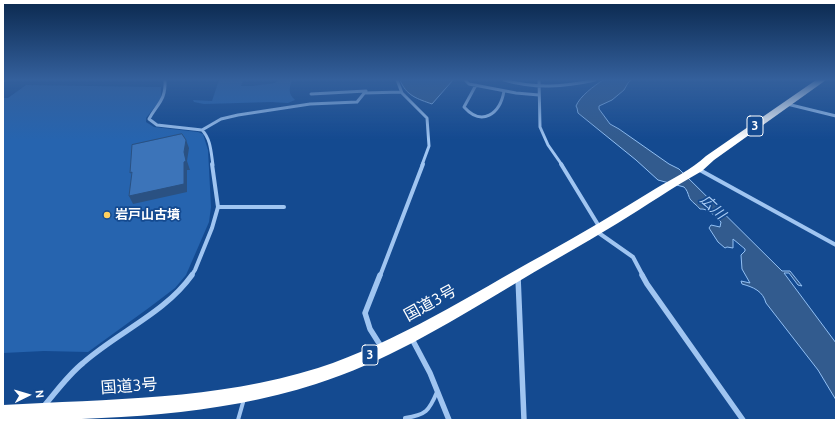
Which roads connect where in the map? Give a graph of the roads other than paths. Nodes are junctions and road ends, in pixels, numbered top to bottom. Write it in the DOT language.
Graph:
graph roads {
  1 [pos="163,100"];
  2 [pos="359,100"];
  3 [pos="409,100"];
  4 [pos="468,100"];
  5 [pos="502,100"];
  6 [pos="539,100"];
  7 [pos="793,100"];
  8 [pos="787,104"];
  9 [pos="836,116"];
  10 [pos="202,130"];
  11 [pos="694,171"];
  12 [pos="218,207"];
  13 [pos="284,207"];
  14 [pos="598,230"];
  15 [pos="836,245"];
  16 [pos="518,275"];
  17 [pos="411,337"];
  18 [pos="383,350"];
  19 [pos="438,391"];
  20 [pos="245,393"];
  21 [pos="3,414"];
  22 [pos="38,416"];
  23 [pos="238,420"];
  24 [pos="405,420"];
  25 [pos="449,420"];
  26 [pos="524,420"];
  27 [pos="743,420"];
  1 -- 10 [label="street"];
  2 -- 10 [label="street"];
  3 -- 18 [label="street"];
  4 -- 5 [label="street"];
  6 -- 14 [label="street"];
  7 -- 8 [label="highway, 国道3号 / 3"];
  8 -- 9 [label="street"];
  8 -- 11 [label="highway, 国道3号 / 3"];
  10 -- 12 [label="street"];
  11 -- 14 [label="highway, 国道3号 / 3"];
  11 -- 15 [label="street"];
  12 -- 13 [label="street"];
  12 -- 22 [label="street"];
  14 -- 16 [label="highway, 国道3号 / 3"];
  14 -- 27 [label="street"];
  16 -- 17 [label="highway, 国道3号 / 3"];
  16 -- 26 [label="street"];
  17 -- 18 [label="highway, 国道3号 / 3"];
  17 -- 19 [label="street"];
  18 -- 20 [label="highway, 国道3号 / 3"];
  19 -- 24 [label="lane"];
  19 -- 25 [label="street"];
  20 -- 22 [label="highway, 国道3号 / 3"];
  20 -- 23 [label="lane"];
  21 -- 22 [label="highway, 国道3号 / 3"];
}
